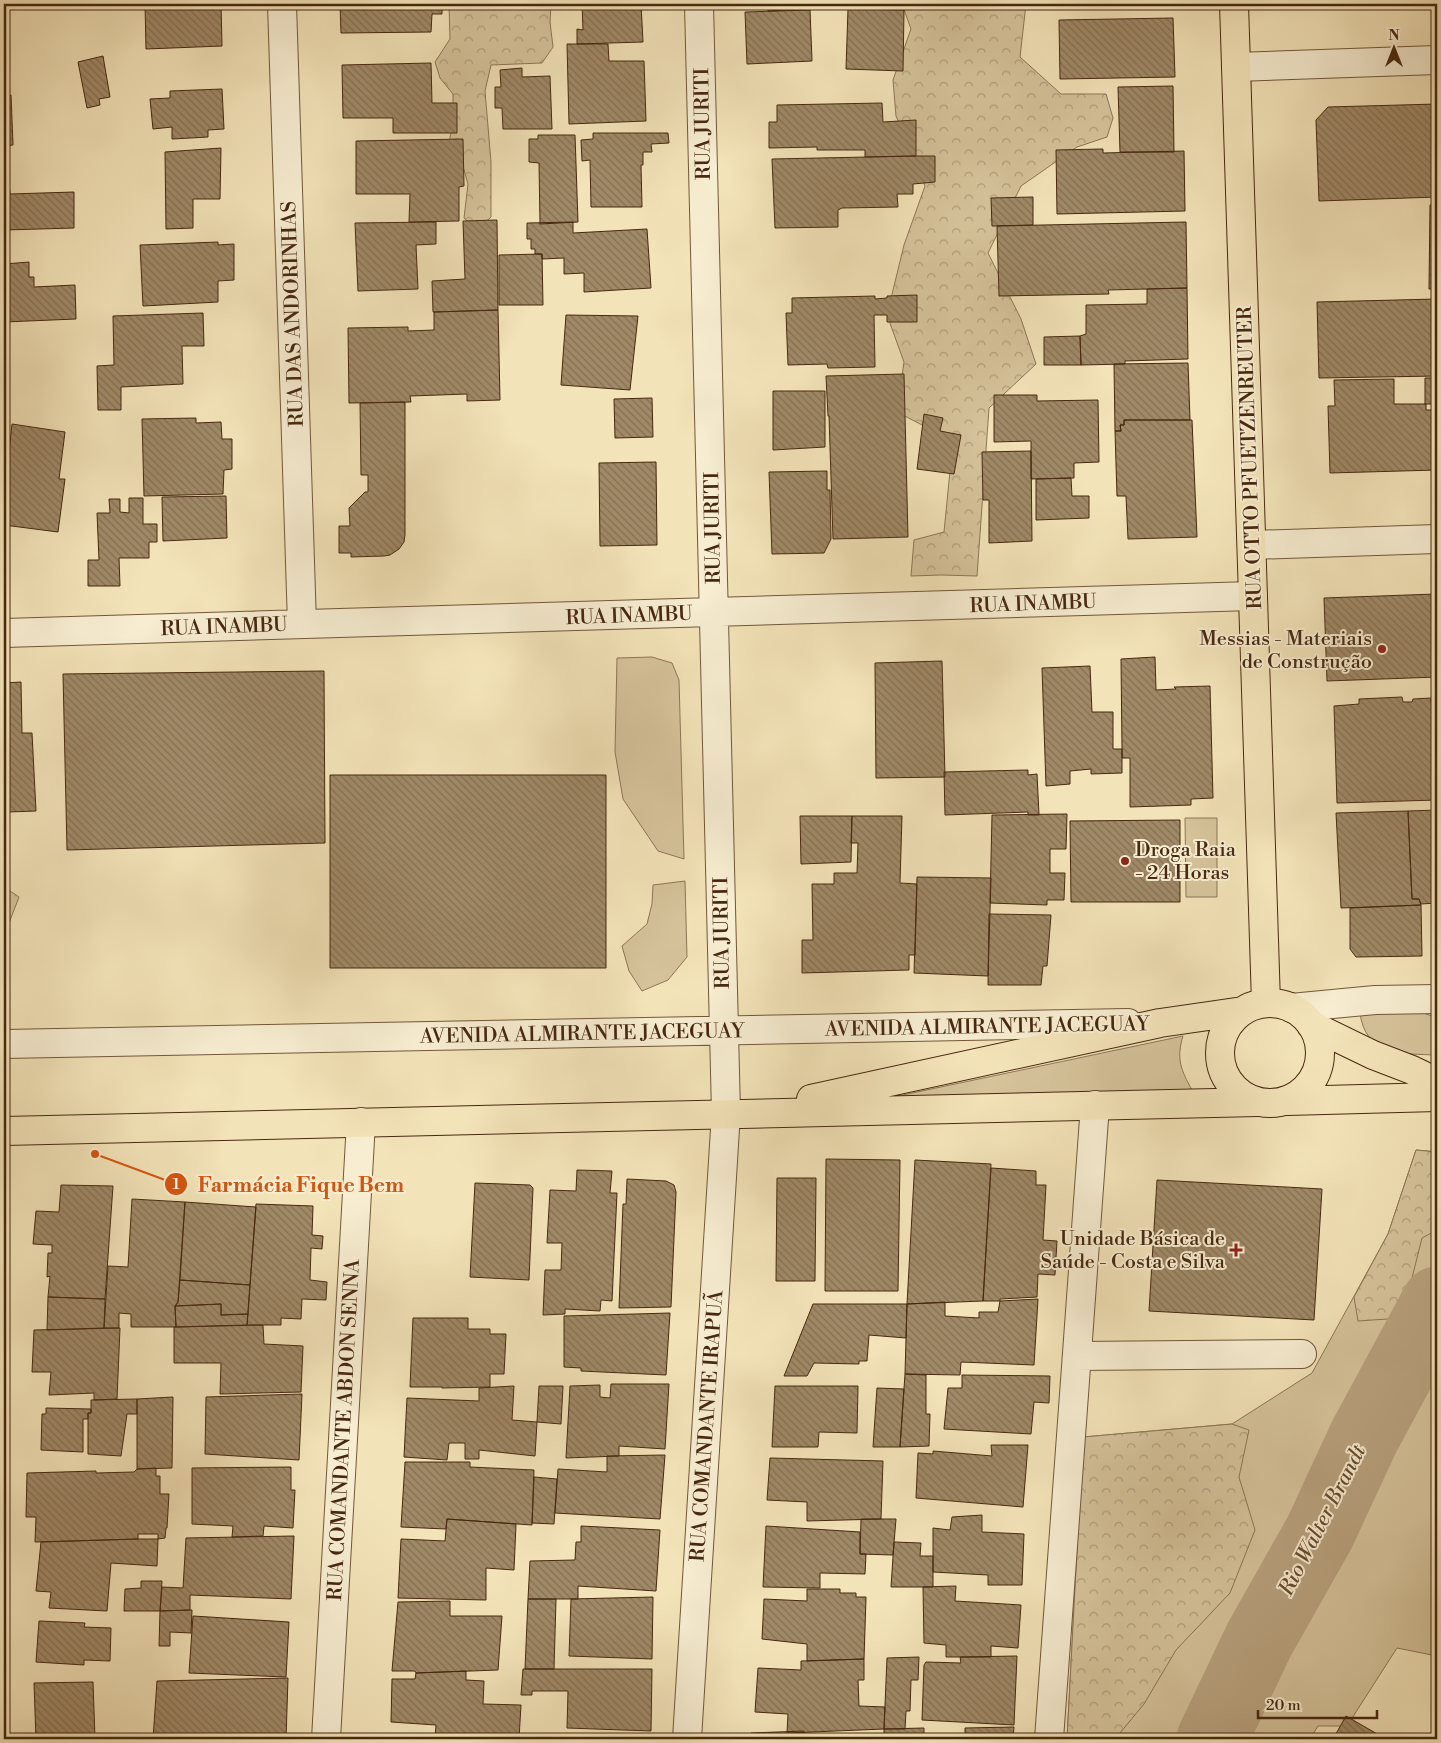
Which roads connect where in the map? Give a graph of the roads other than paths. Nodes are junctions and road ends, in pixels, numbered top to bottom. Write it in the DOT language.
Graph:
graph roads {
  1 [pos="282,4"];
  2 [pos="699,4"];
  3 [pos="1234,4"];
  4 [pos="1437,60"];
  5 [pos="1236,66"];
  6 [pos="1437,539"];
  7 [pos="1252,545"];
  8 [pos="1253,596"];
  9 [pos="714,612"];
  10 [pos="302,624"];
  11 [pos="4,633"];
  12 [pos="1437,999"];
  13 [pos="1278,1012"];
  14 [pos="1160,1023"];
  15 [pos="724,1031"];
  16 [pos="4,1044"];
  17 [pos="1437,1082"];
  18 [pos="1437,1097"];
  19 [pos="1287,1101"];
  20 [pos="1258,1102"];
  21 [pos="1095,1105"];
  22 [pos="726,1113"];
  23 [pos="361,1122"];
  24 [pos="4,1131"];
  25 [pos="1302,1354"];
  26 [pos="1077,1356"];
  27 [pos="326,1739"];
  28 [pos="687,1739"];
  29 [pos="1050,1739"];
  1 -- 10 [label="street, RUA DAS ANDORINHAS"];
  2 -- 9 [label="street, RUA JURITI"];
  3 -- 5 [label="main road, RUA OTTO PFUETZENREUTER"];
  4 -- 5 [label="street"];
  5 -- 7 [label="main road, RUA OTTO PFUETZENREUTER"];
  6 -- 7 [label="street"];
  7 -- 8 [label="main road, RUA OTTO PFUETZENREUTER"];
  8 -- 9 [label="street, RUA INAMBU"];
  8 -- 13 [label="main road, RUA OTTO PFUETZENREUTER"];
  9 -- 10 [label="street, RUA INAMBU"];
  9 -- 15 [label="street, RUA JURITI"];
  10 -- 11 [label="street, RUA INAMBU"];
  12 -- 13 [label="street, AVENIDA ALMIRANTE JACEGUAY"];
  13 -- 14 [label="main road, AVENIDA ALMIRANTE JACEGUAY"];
  13 -- 17 [label="main road"];
  13 -- 19 [label="main road"];
  13 -- 20 [label="main road"];
  14 -- 15 [label="street, AVENIDA ALMIRANTE JACEGUAY"];
  14 -- 22 [label="main road, AVENIDA ALMIRANTE JACEGUAY"];
  15 -- 16 [label="street, AVENIDA ALMIRANTE JACEGUAY"];
  15 -- 22 [label="street, RUA JURITI"];
  18 -- 19 [label="main road"];
  19 -- 20 [label="main road"];
  20 -- 21 [label="main road, AVENIDA ALMIRANTE JACEGUAY"];
  21 -- 22 [label="main road, AVENIDA ALMIRANTE JACEGUAY"];
  21 -- 26 [label="street"];
  22 -- 23 [label="main road, AVENIDA ALMIRANTE JACEGUAY"];
  22 -- 28 [label="street, RUA COMANDANTE IRAPUÃ"];
  23 -- 24 [label="main road, AVENIDA ALMIRANTE JACEGUAY"];
  23 -- 27 [label="street, RUA COMANDANTE ABDON SENNA"];
  25 -- 26 [label="street"];
  26 -- 29 [label="street"];
}
